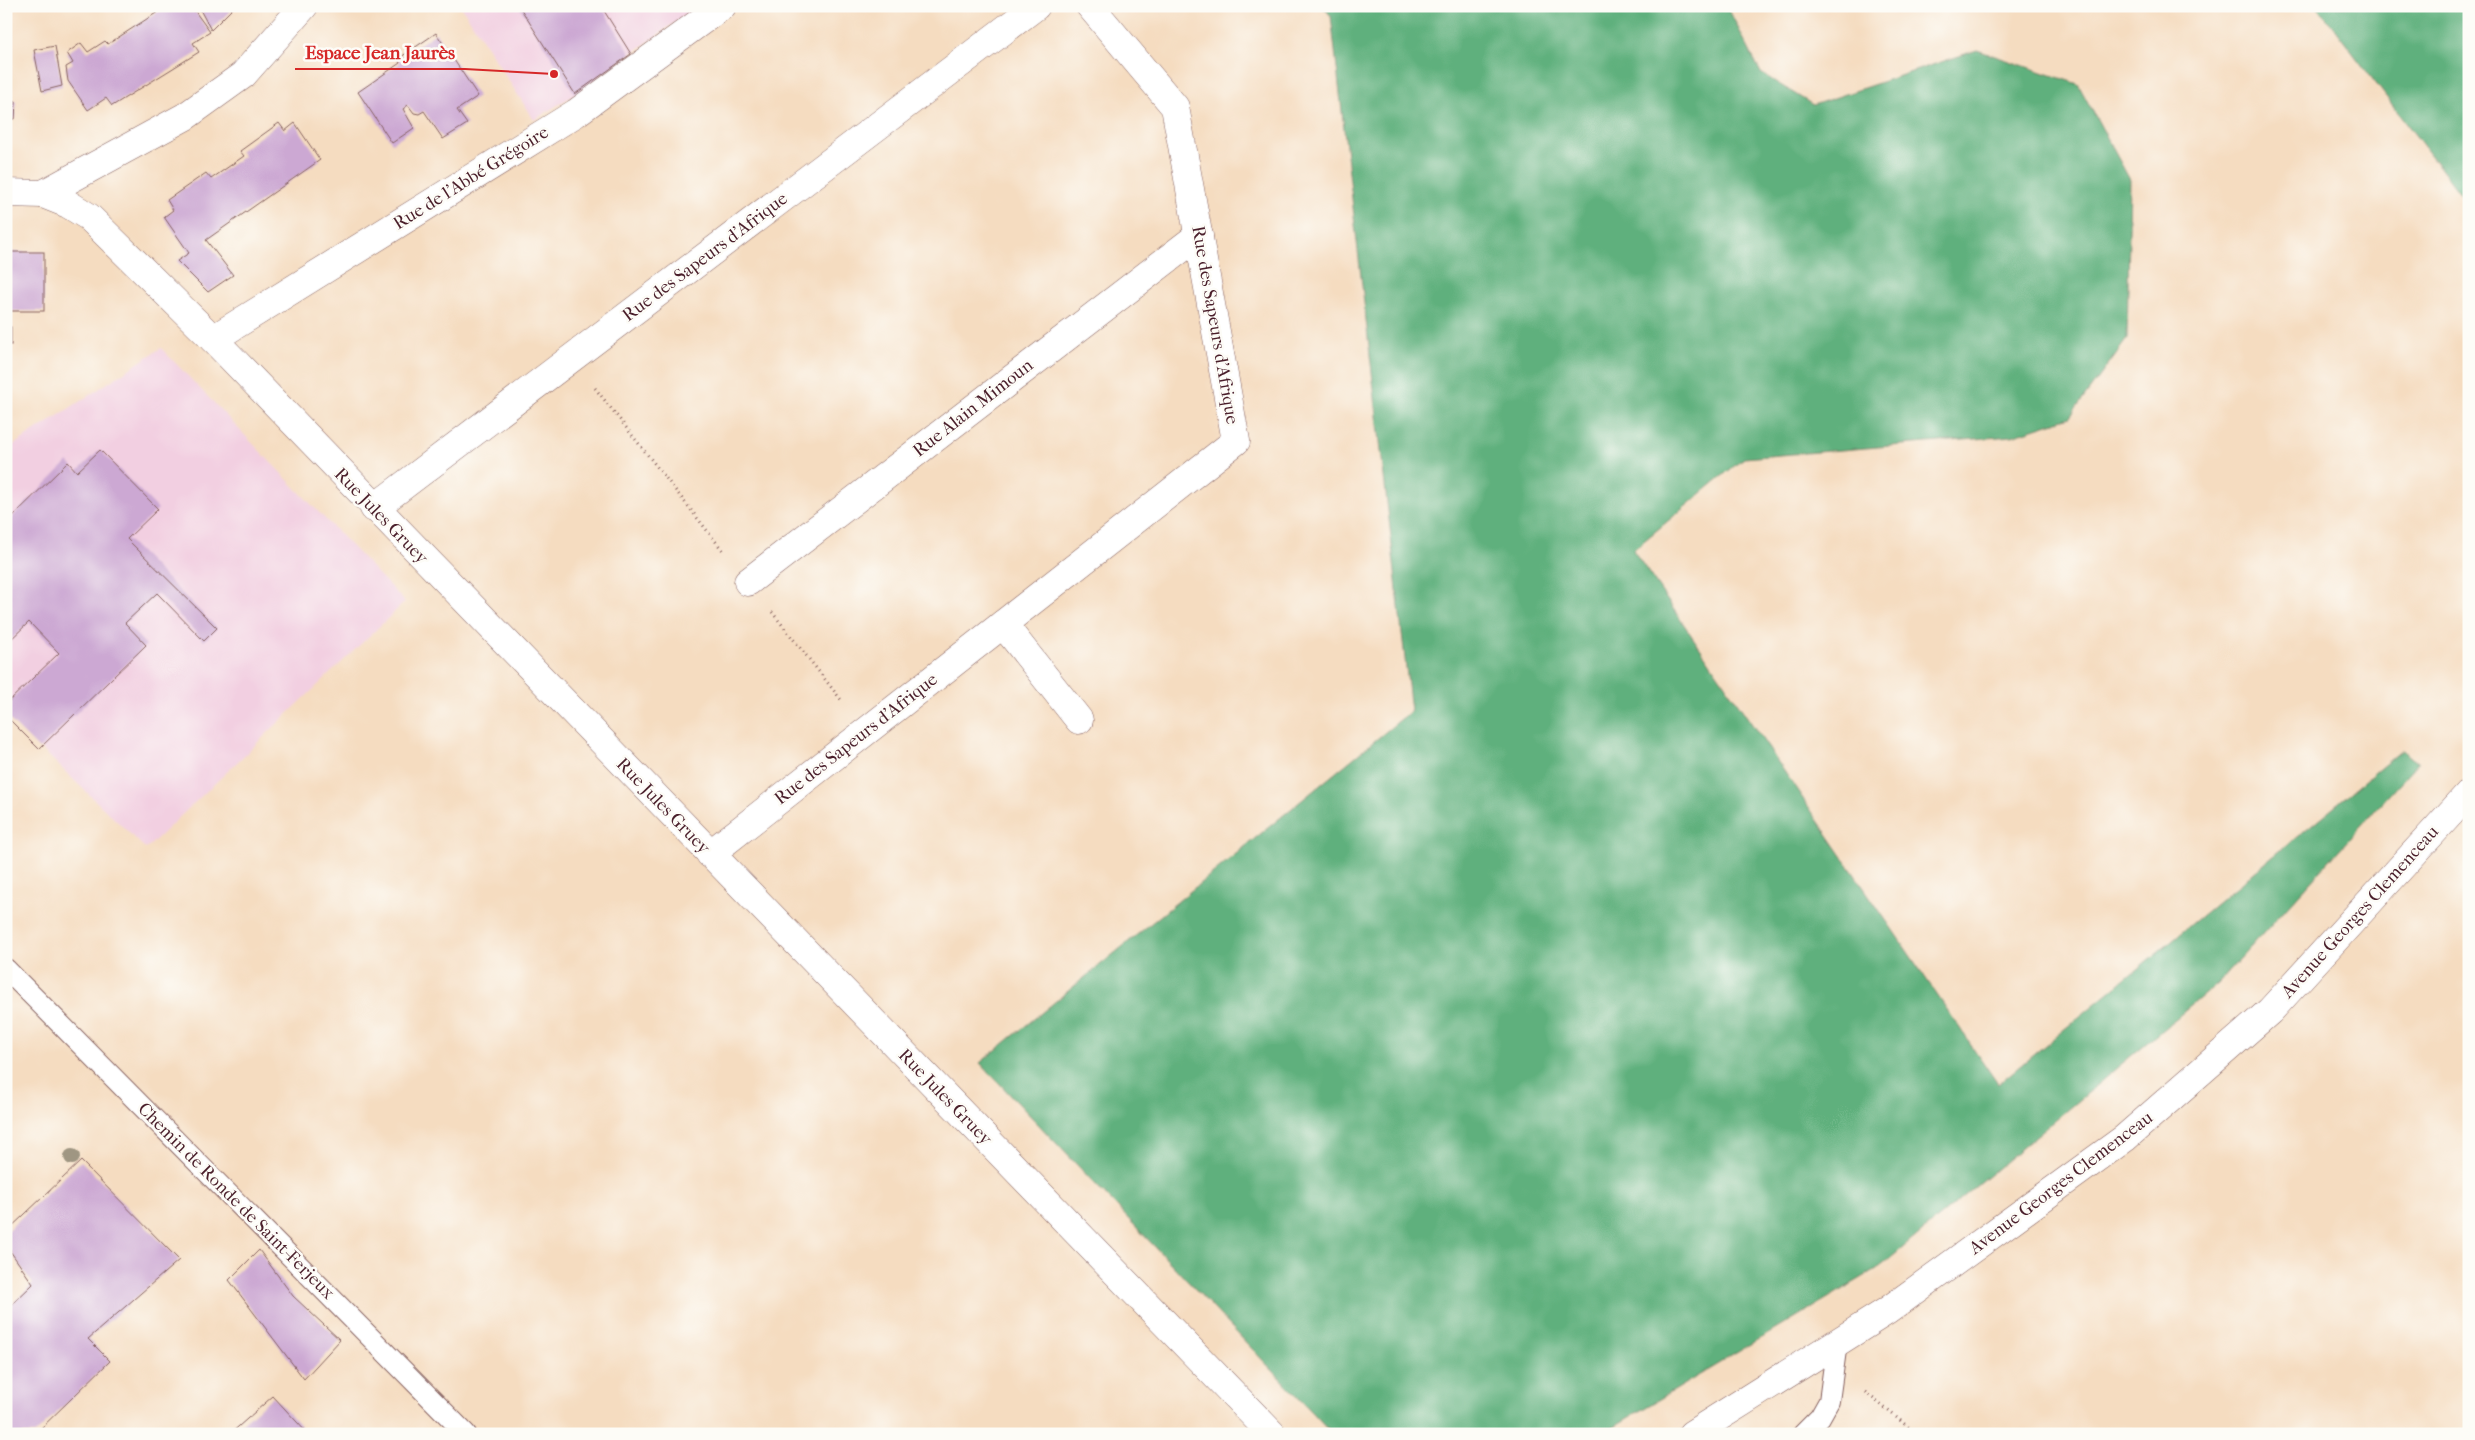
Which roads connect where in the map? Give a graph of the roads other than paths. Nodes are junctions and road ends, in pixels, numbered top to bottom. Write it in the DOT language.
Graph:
graph roads {
  1 [pos="304,6"];
  2 [pos="722,6"];
  3 [pos="1036,6"];
  4 [pos="1090,6"];
  5 [pos="6,193"];
  6 [pos="43,194"];
  7 [pos="1199,234"];
  8 [pos="213,339"];
  9 [pos="374,508"];
  10 [pos="748,582"];
  11 [pos="1003,624"];
  12 [pos="1079,720"];
  13 [pos="2469,793"];
  14 [pos="710,854"];
  15 [pos="6,969"];
  16 [pos="1836,1343"];
  17 [pos="466,1434"];
  18 [pos="1272,1434"];
  19 [pos="1692,1434"];
  20 [pos="1803,1434"];
  1 -- 6 [label="street"];
  2 -- 8 [label="street, Rue de l'Abbé Grégoire"];
  3 -- 9 [label="street, Rue des Sapeurs d'Afrique"];
  4 -- 7 [label="street, Rue des Sapeurs d'Afrique"];
  5 -- 6 [label="street"];
  6 -- 8 [label="street, Rue Jules Gruey"];
  7 -- 10 [label="street, Rue Alain Mimoun"];
  7 -- 11 [label="street, Rue des Sapeurs d'Afrique"];
  8 -- 9 [label="street, Rue Jules Gruey"];
  9 -- 14 [label="street, Rue Jules Gruey"];
  11 -- 12 [label="street"];
  11 -- 14 [label="street, Rue des Sapeurs d'Afrique"];
  13 -- 16 [label="street, Avenue Georges Clemenceau"];
  14 -- 18 [label="street, Rue Jules Gruey"];
  15 -- 17 [label="lane, Chemin de Ronde de Saint-Ferjeux"];
  16 -- 19 [label="street, Avenue Georges Clemenceau"];
  16 -- 20 [label="lane"];
}
